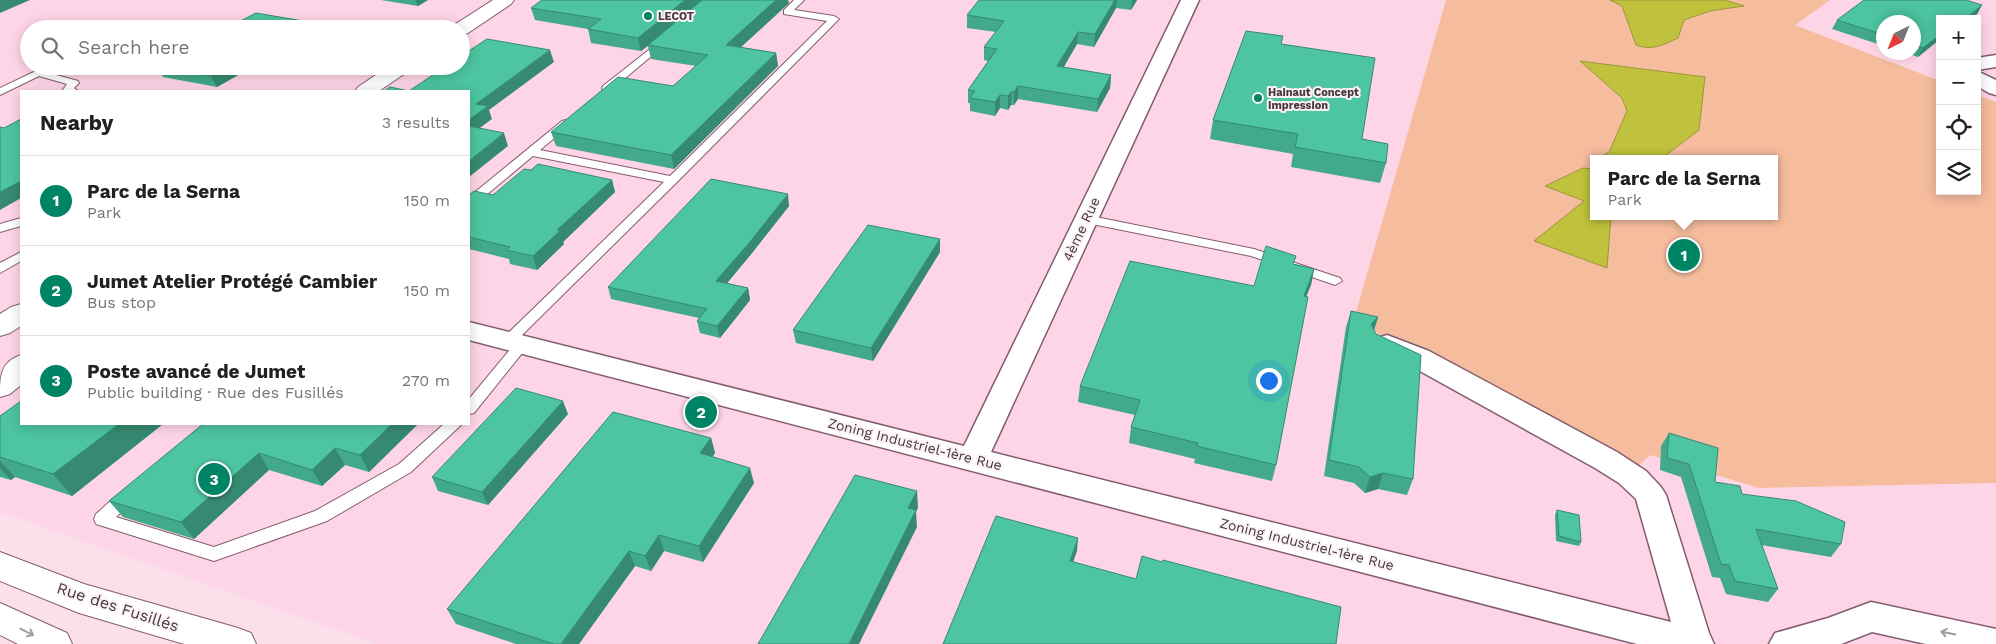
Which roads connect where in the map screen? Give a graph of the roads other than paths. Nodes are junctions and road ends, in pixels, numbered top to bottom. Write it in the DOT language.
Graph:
graph roads {
  1 [pos="505,0"];
  2 [pos="800,0"];
  3 [pos="1190,0"];
  4 [pos="470,23"];
  5 [pos="674,32"];
  6 [pos="1996,61"];
  7 [pos="1981,63"];
  8 [pos="34,75"];
  9 [pos="46,75"];
  10 [pos="390,75"];
  11 [pos="1981,79"];
  12 [pos="1996,88"];
  13 [pos="66,90"];
  14 [pos="367,90"];
  15 [pos="0,92"];
  16 [pos="599,95"];
  17 [pos="576,114"];
  18 [pos="531,152"];
  19 [pos="673,180"];
  20 [pos="470,202"];
  21 [pos="1086,219"];
  22 [pos="20,222"];
  23 [pos="0,228"];
  24 [pos="20,257"];
  25 [pos="0,269"];
  26 [pos="1335,281"];
  27 [pos="20,315"];
  28 [pos="0,327"];
  29 [pos="470,331"];
  30 [pos="1381,341"];
  31 [pos="515,343"];
  32 [pos="470,408"];
  33 [pos="453,425"];
  34 [pos="973,458"];
  35 [pos="140,487"];
  36 [pos="0,566"];
  37 [pos="0,618"];
  38 [pos="1990,643"];
  39 [pos="54,644"];
  40 [pos="238,644"];
  41 [pos="1695,644"];
  42 [pos="1787,644"];
  1 -- 4 [label="main road"];
  2 -- 19 [label="lane"];
  3 -- 21 [label="street, 4ème Rue"];
  5 -- 16 [label="lane"];
  6 -- 7 [label="street"];
  8 -- 15 [label="lane"];
  9 -- 13 [label="lane"];
  10 -- 14 [label="main road"];
  11 -- 12 [label="street"];
  17 -- 18 [label="lane"];
  18 -- 19 [label="lane"];
  18 -- 20 [label="lane"];
  19 -- 31 [label="lane"];
  21 -- 26 [label="lane"];
  21 -- 34 [label="street, 4ème Rue"];
  22 -- 23 [label="lane"];
  24 -- 25 [label="lane"];
  27 -- 28 [label="main road"];
  29 -- 31 [label="street, Zoning Industriel-1ère Rue"];
  30 -- 41 [label="street, Zoning Industriel-1ère Rue"];
  31 -- 32 [label="lane"];
  31 -- 34 [label="street, Zoning Industriel-1ère Rue"];
  33 -- 35 [label="lane"];
  34 -- 41 [label="street, Zoning Industriel-1ère Rue"];
  36 -- 40 [label="main road, Rue des Fusillés"];
  37 -- 39 [label="main road, one-way"];
  38 -- 42 [label="street, one-way"];
}
